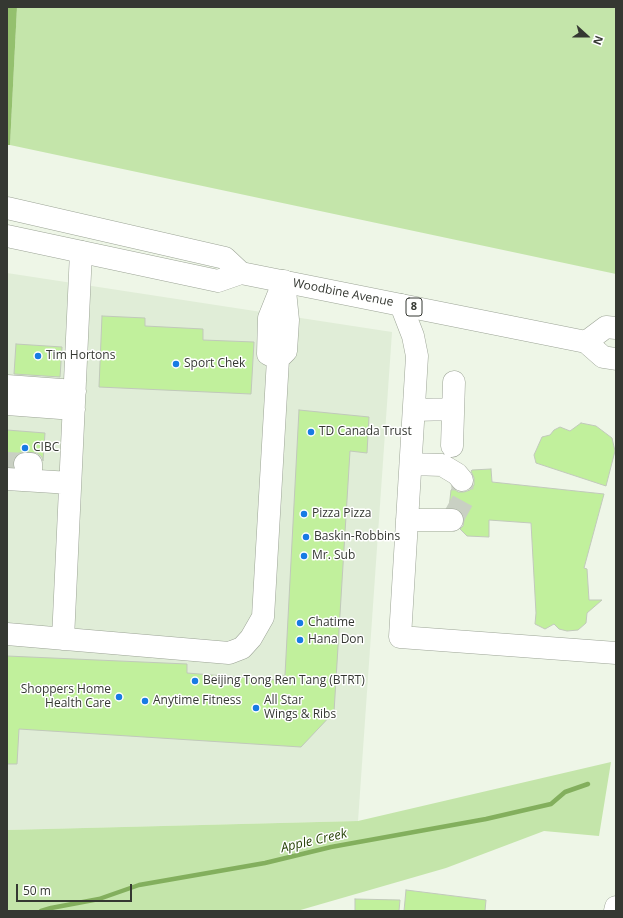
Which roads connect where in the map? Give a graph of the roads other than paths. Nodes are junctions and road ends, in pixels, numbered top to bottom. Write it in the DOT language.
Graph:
graph roads {
  1 [pos="7,208"];
  2 [pos="7,236"];
  3 [pos="81,252"];
  4 [pos="241,272"];
  5 [pos="284,281"];
  6 [pos="401,305"];
  7 [pos="616,328"];
  8 [pos="586,342"];
  9 [pos="616,359"];
  10 [pos="454,382"];
  11 [pos="7,386"];
  12 [pos="74,400"];
  13 [pos="7,404"];
  14 [pos="453,409"];
  15 [pos="414,410"];
  16 [pos="452,446"];
  17 [pos="411,464"];
  18 [pos="7,479"];
  19 [pos="462,480"];
  20 [pos="70,483"];
  21 [pos="407,520"];
  22 [pos="452,520"];
  23 [pos="7,634"];
  24 [pos="62,639"];
  25 [pos="616,653"];
  26 [pos="616,907"];
  27 [pos="615,911"];
  1 -- 4 [label="main road, Woodbine Avenue / 8"];
  2 -- 3 [label="main road"];
  3 -- 4 [label="main road"];
  3 -- 12 [label="main road"];
  4 -- 5 [label="main road, Woodbine Avenue / 8"];
  5 -- 6 [label="main road, Woodbine Avenue / 8"];
  5 -- 24 [label="main road"];
  6 -- 8 [label="main road, Woodbine Avenue / 8"];
  6 -- 15 [label="main road"];
  7 -- 8 [label="main road"];
  8 -- 9 [label="main road"];
  10 -- 14 [label="main road"];
  11 -- 12 [label="main road"];
  12 -- 13 [label="main road"];
  12 -- 20 [label="main road"];
  14 -- 15 [label="main road"];
  14 -- 16 [label="main road"];
  15 -- 17 [label="main road"];
  17 -- 19 [label="main road"];
  17 -- 21 [label="main road"];
  18 -- 20 [label="main road"];
  20 -- 24 [label="main road"];
  21 -- 22 [label="main road"];
  21 -- 25 [label="main road"];
  23 -- 24 [label="main road"];
  26 -- 27 [label="main road"];
}
